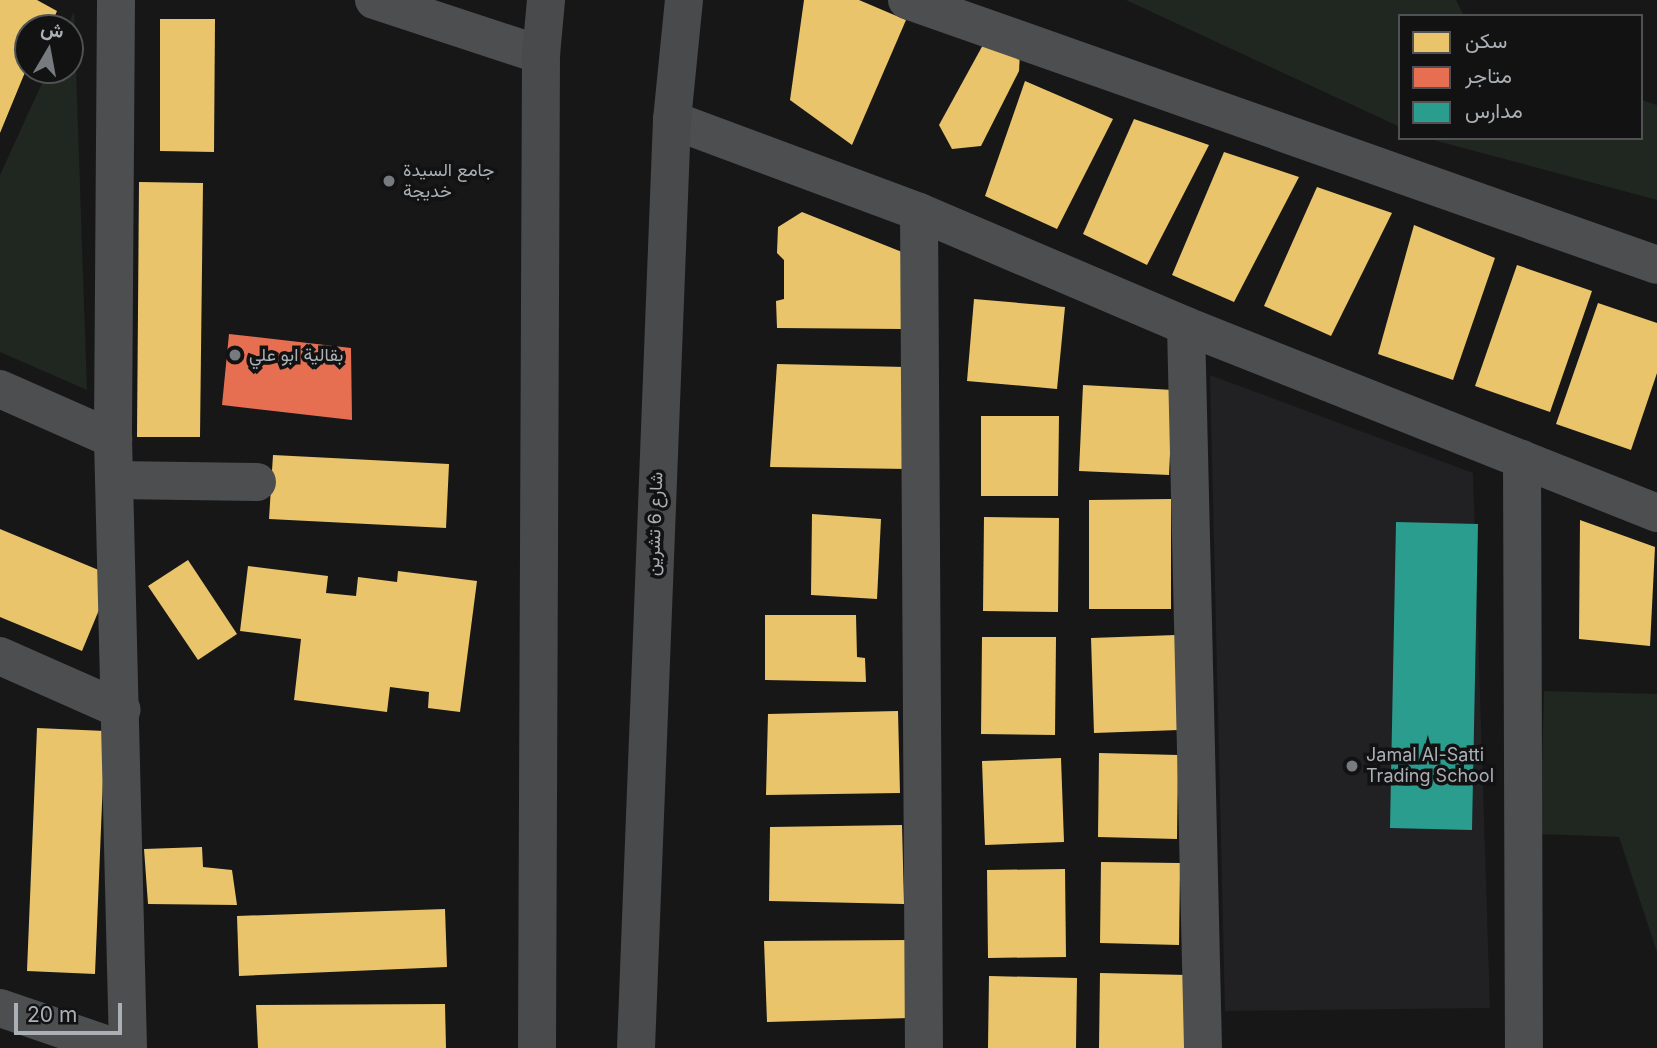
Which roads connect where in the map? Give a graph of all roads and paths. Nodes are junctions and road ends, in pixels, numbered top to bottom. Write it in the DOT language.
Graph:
graph roads {
  1 [pos="116,0"];
  2 [pos="374,0"];
  3 [pos="546,0"];
  4 [pos="684,0"];
  5 [pos="907,0"];
  6 [pos="541,55"];
  7 [pos="672,120"];
  8 [pos="919,212"];
  9 [pos="1657,265"];
  10 [pos="1186,326"];
  11 [pos="0,389"];
  12 [pos="113,439"];
  13 [pos="1522,459"];
  14 [pos="115,480"];
  15 [pos="257,482"];
  16 [pos="1657,513"];
  17 [pos="0,656"];
  18 [pos="122,710"];
  19 [pos="0,1008"];
  20 [pos="117,1048"];
  21 [pos="128,1048"];
  22 [pos="537,1048"];
  23 [pos="636,1048"];
  24 [pos="924,1048"];
  25 [pos="1203,1048"];
  26 [pos="1524,1048"];
  1 -- 12 [label="street"];
  2 -- 6 [label="street"];
  3 -- 6 [label="main road"];
  4 -- 7 [label="main road, شارع 6 تشرين"];
  5 -- 9 [label="street"];
  6 -- 22 [label="main road"];
  7 -- 8 [label="street"];
  7 -- 23 [label="main road, شارع 6 تشرين"];
  8 -- 10 [label="street"];
  8 -- 24 [label="street"];
  10 -- 13 [label="street"];
  10 -- 25 [label="street"];
  11 -- 12 [label="street"];
  12 -- 14 [label="street"];
  13 -- 16 [label="street"];
  13 -- 26 [label="street"];
  14 -- 15 [label="street"];
  14 -- 18 [label="street"];
  17 -- 18 [label="street"];
  18 -- 21 [label="street"];
  19 -- 20 [label="street"];
}
